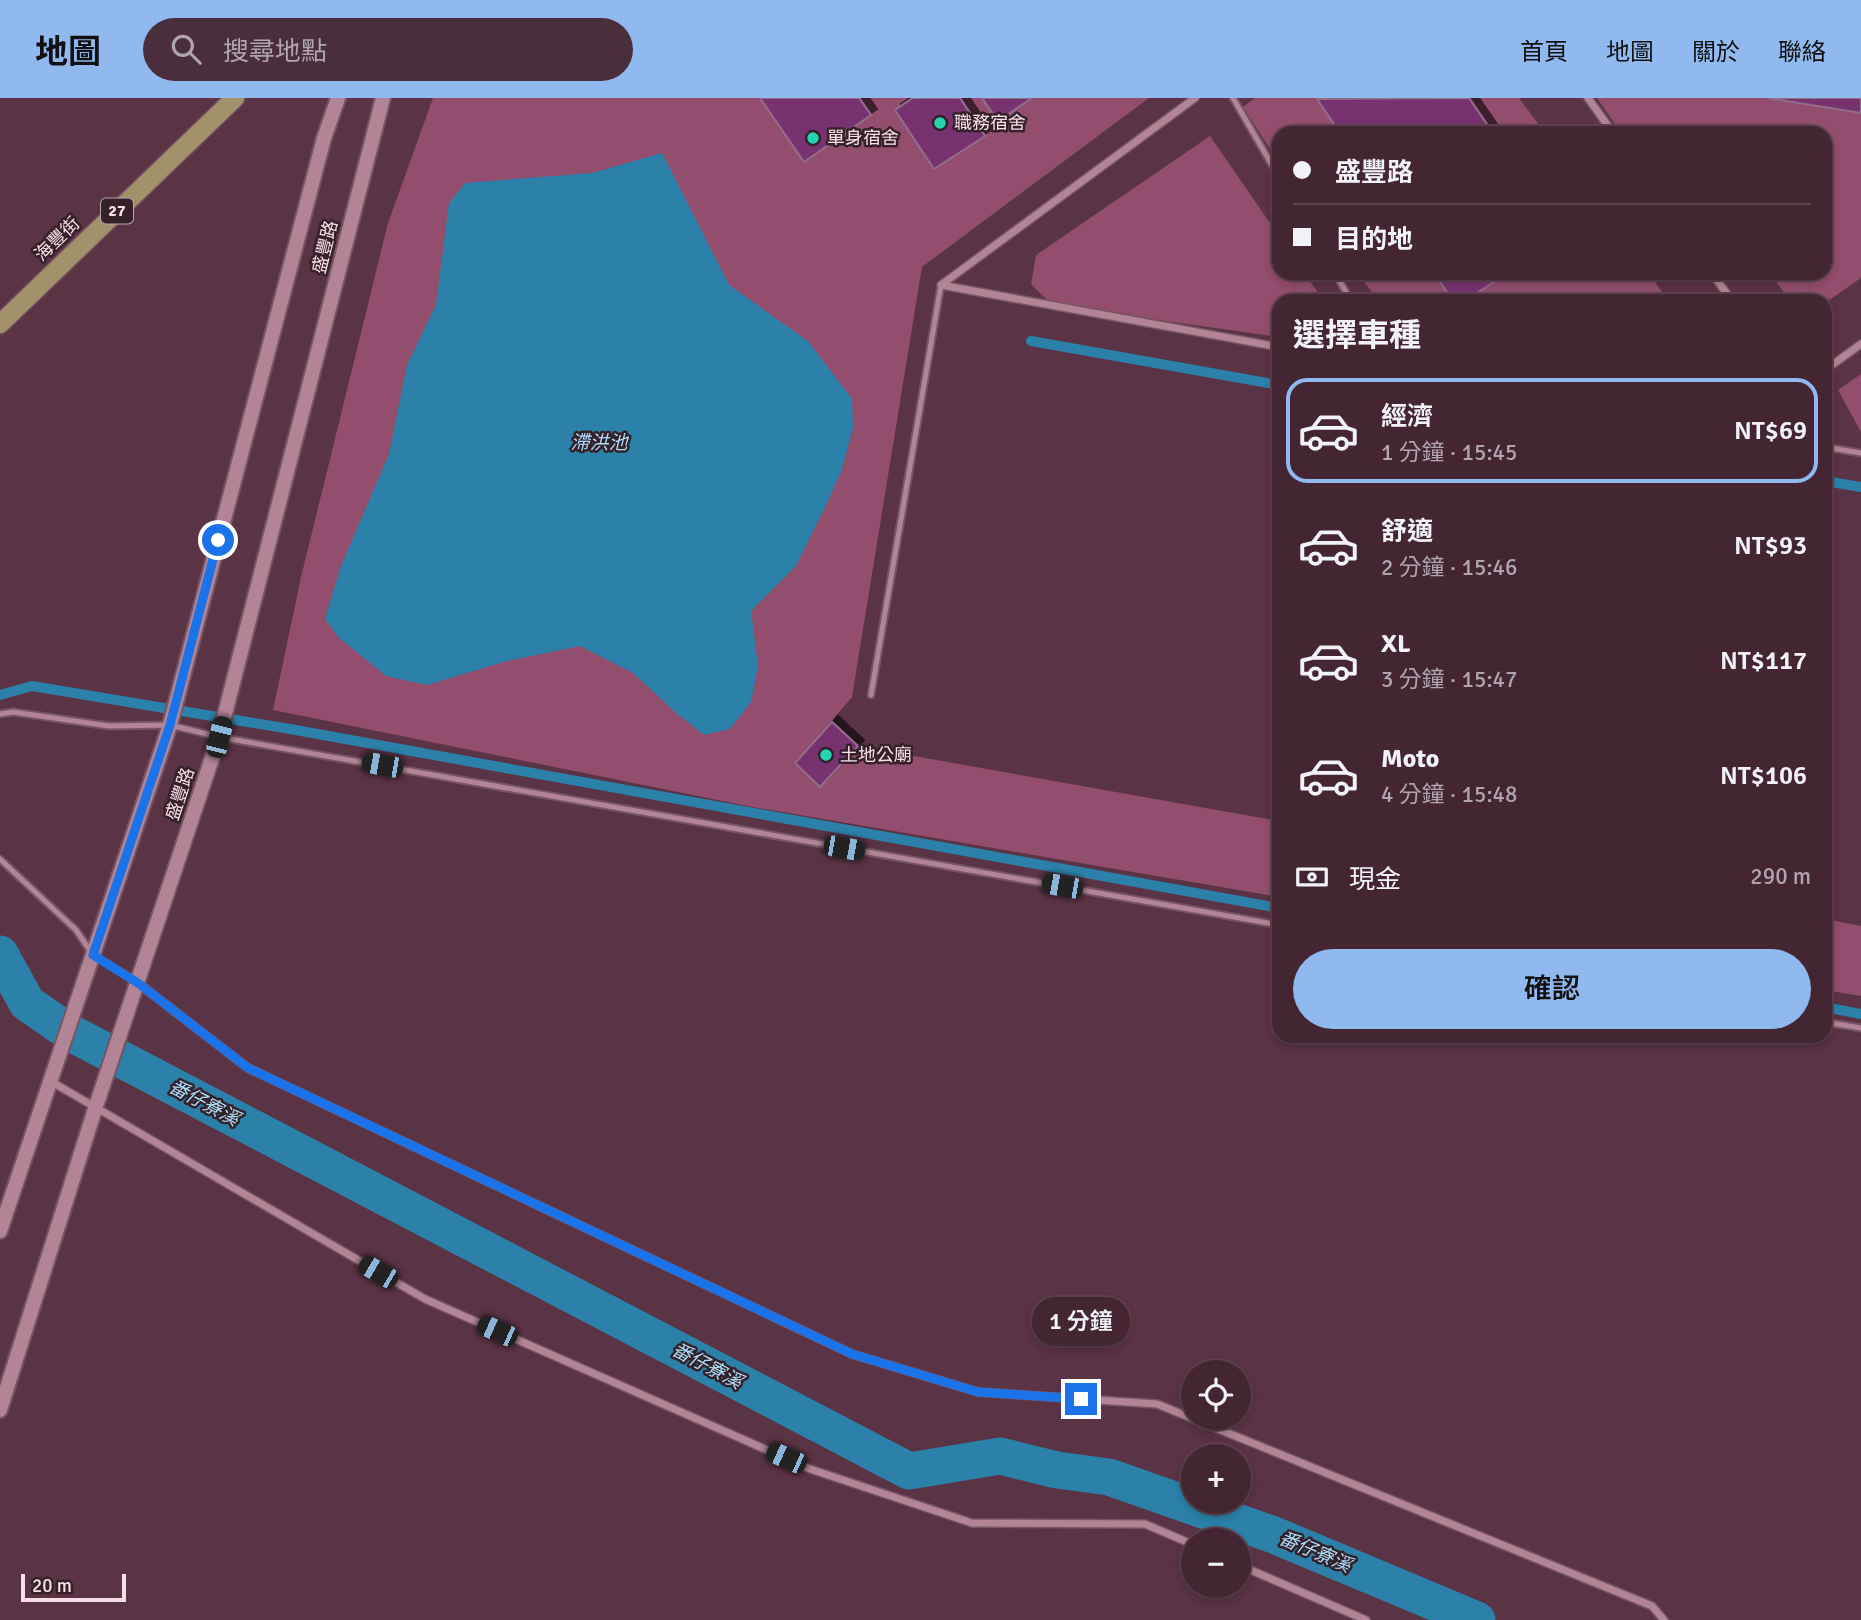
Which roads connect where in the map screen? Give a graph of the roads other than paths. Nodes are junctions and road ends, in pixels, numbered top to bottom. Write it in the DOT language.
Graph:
graph roads {
  1 [pos="234,98"];
  2 [pos="338,98"];
  3 [pos="383,98"];
  4 [pos="1195,98"];
  5 [pos="1233,98"];
  6 [pos="1588,98"];
  7 [pos="1608,126"];
  8 [pos="1272,165"];
  9 [pos="941,285"];
  10 [pos="0,324"];
  11 [pos="1861,344"];
  12 [pos="1272,346"];
  13 [pos="1832,365"];
  14 [pos="1832,448"];
  15 [pos="1861,453"];
  16 [pos="871,695"];
  17 [pos="0,714"];
  18 [pos="170,725"];
  19 [pos="219,737"];
  20 [pos="0,859"];
  21 [pos="1272,924"];
  22 [pos="93,955"];
  23 [pos="138,983"];
  24 [pos="1832,1023"];
  25 [pos="1861,1028"];
  26 [pos="52,1082"];
  27 [pos="95,1109"];
  28 [pos="0,1231"];
  29 [pos="0,1410"];
  30 [pos="1181,1539"];
  31 [pos="1251,1570"];
  32 [pos="1366,1620"];
  33 [pos="1664,1620"];
  1 -- 10 [label="main road, 海豐街 / 27"];
  2 -- 18 [label="street, 盛豐路"];
  3 -- 19 [label="street, 盛豐路"];
  4 -- 9 [label="street"];
  5 -- 8 [label="lane"];
  6 -- 7 [label="street"];
  9 -- 12 [label="street"];
  9 -- 16 [label="lane"];
  11 -- 13 [label="street"];
  14 -- 15 [label="lane"];
  17 -- 18 [label="lane"];
  18 -- 19 [label="lane"];
  18 -- 22 [label="street, 盛豐路"];
  19 -- 21 [label="lane"];
  19 -- 23 [label="street, 盛豐路"];
  20 -- 22 [label="lane"];
  22 -- 23 [label="lane"];
  22 -- 26 [label="street, 盛豐路"];
  23 -- 27 [label="street, 盛豐路"];
  23 -- 33 [label="street"];
  24 -- 25 [label="lane"];
  26 -- 27 [label="street"];
  26 -- 28 [label="street, 盛豐路"];
  27 -- 29 [label="street, 盛豐路"];
  27 -- 30 [label="street"];
  31 -- 32 [label="street"];
}
